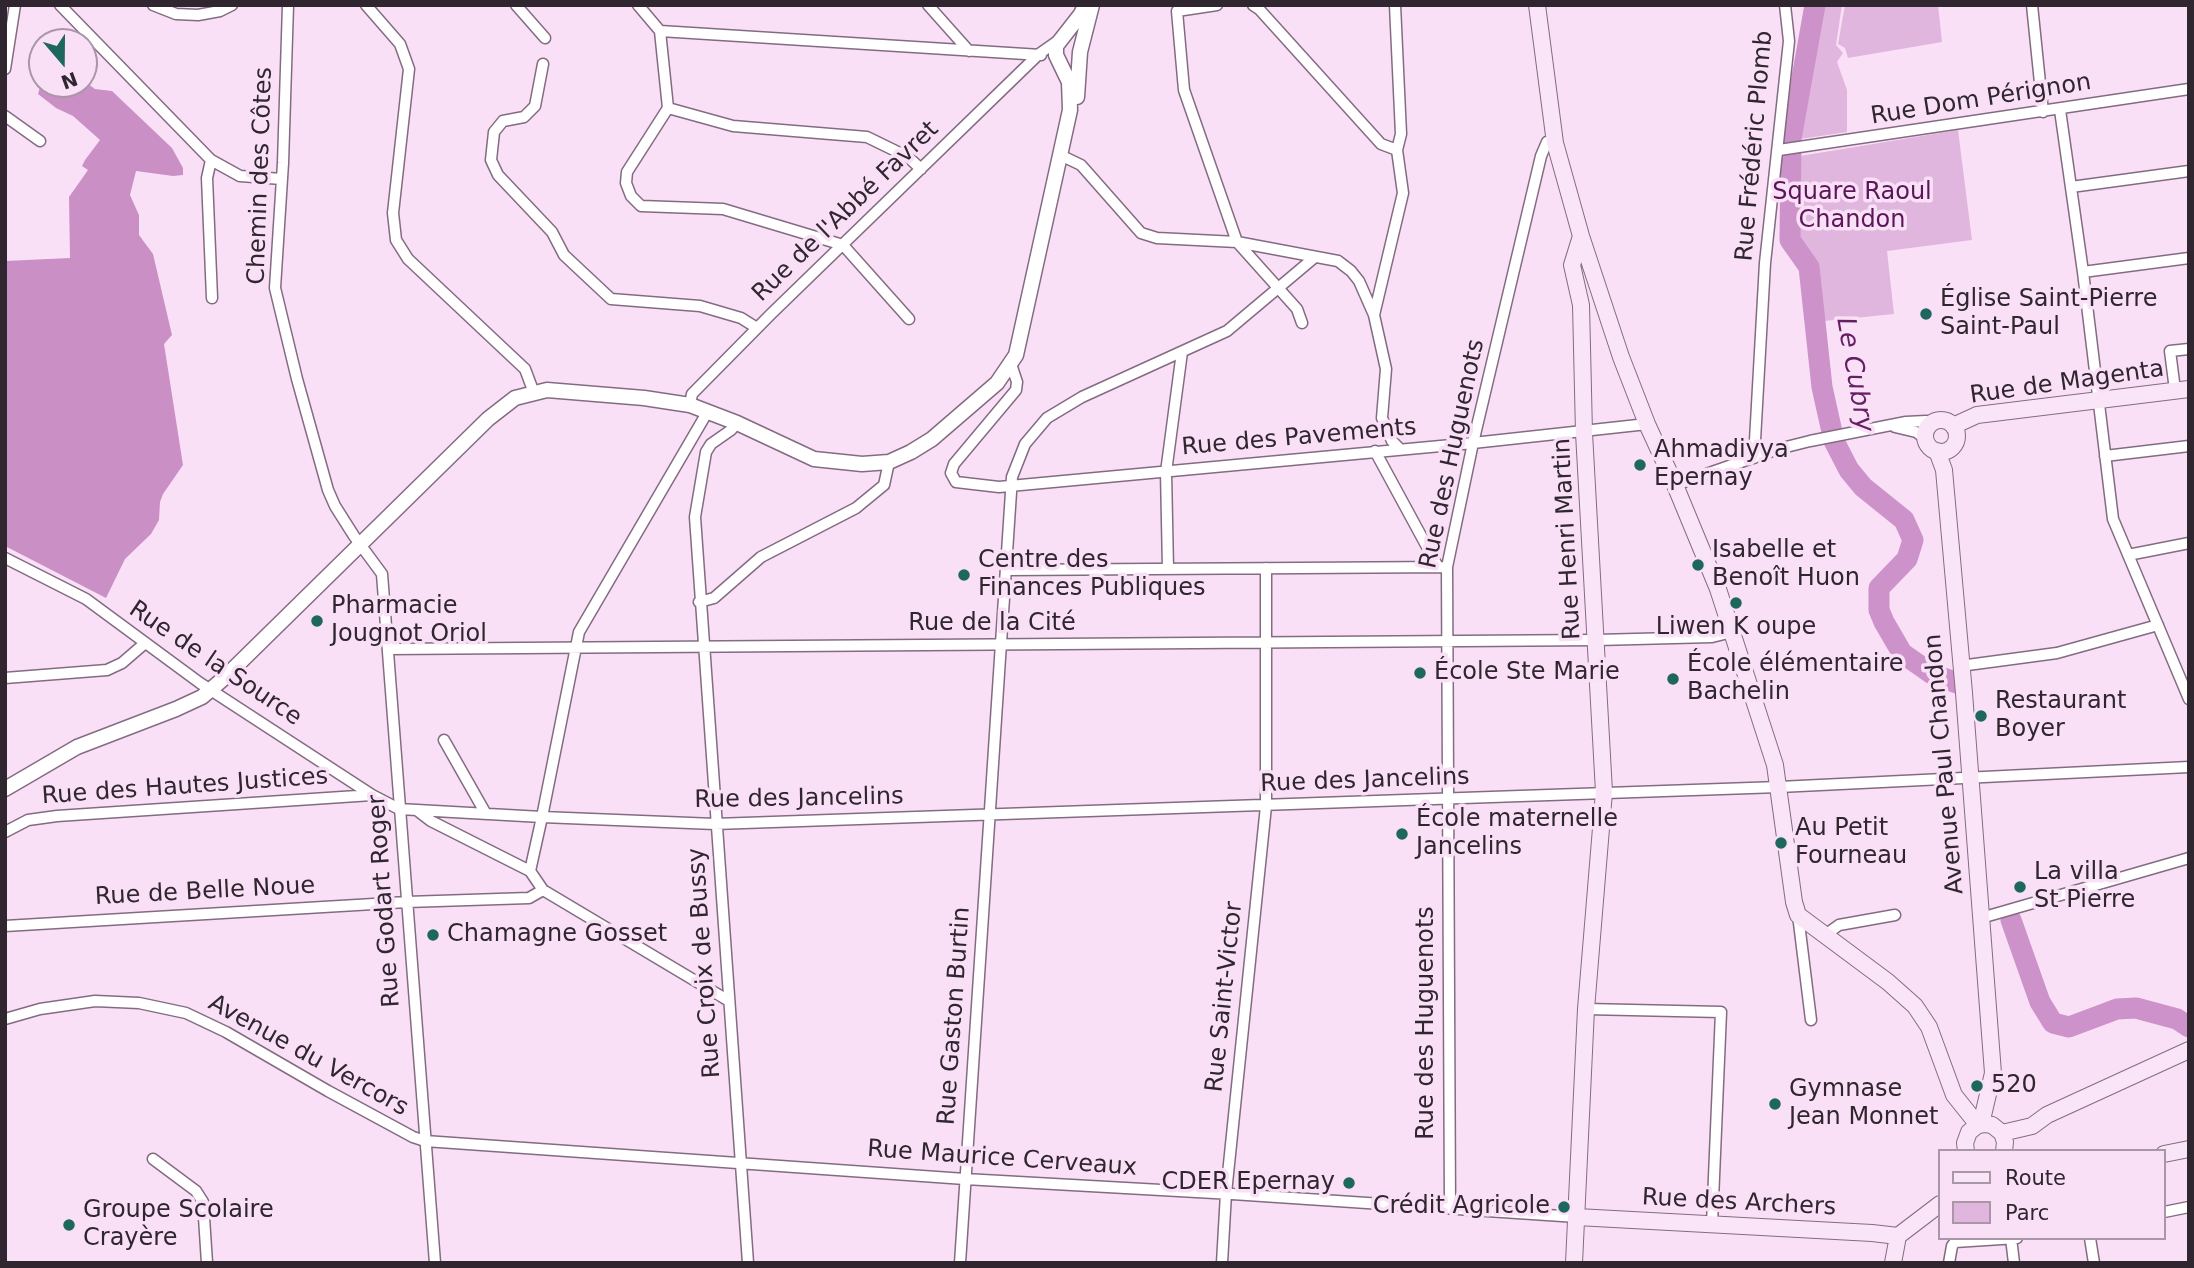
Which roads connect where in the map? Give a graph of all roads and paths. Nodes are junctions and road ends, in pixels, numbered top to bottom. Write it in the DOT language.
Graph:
graph roads {
  1 [pos="15,5"];
  2 [pos="60,5"];
  3 [pos="153,5"];
  4 [pos="232,5"];
  5 [pos="288,5"];
  6 [pos="366,5"];
  7 [pos="516,5"];
  8 [pos="638,5"];
  9 [pos="928,5"];
  10 [pos="1085,5"];
  11 [pos="1092,5"];
  12 [pos="1217,5"];
  13 [pos="1253,5"];
  14 [pos="1395,5"];
  15 [pos="1537,5"];
  16 [pos="1785,5"];
  17 [pos="2032,5"];
  18 [pos="660,31"];
  19 [pos="545,38"];
  20 [pos="1060,40"];
  21 [pos="969,51"];
  22 [pos="1080,52"];
  23 [pos="1039,54"];
  24 [pos="1058,58"];
  25 [pos="543,64"];
  26 [pos="5,69"];
  27 [pos="2189,89"];
  28 [pos="668,108"];
  29 [pos="1070,110"];
  30 [pos="2060,110"];
  31 [pos="2043,112"];
  32 [pos="5,116"];
  33 [pos="40,141"];
  34 [pos="1555,143"];
  35 [pos="1396,150"];
  36 [pos="1781,150"];
  37 [pos="1060,155"];
  38 [pos="211,160"];
  39 [pos="920,169"];
  40 [pos="2189,171"];
  41 [pos="282,179"];
  42 [pos="2071,187"];
  43 [pos="1581,236"];
  44 [pos="1237,242"];
  45 [pos="844,244"];
  46 [pos="1315,257"];
  47 [pos="2189,258"];
  48 [pos="2083,272"];
  49 [pos="1278,288"];
  50 [pos="212,298"];
  51 [pos="1374,315"];
  52 [pos="909,318"];
  53 [pos="1302,323"];
  54 [pos="757,328"];
  55 [pos="2189,349"];
  56 [pos="1182,352"];
  57 [pos="1011,364"];
  58 [pos="2182,389"];
  59 [pos="534,393"];
  60 [pos="2098,399"];
  61 [pos="690,405"];
  62 [pos="708,411"];
  63 [pos="737,423"];
  64 [pos="1932,424"];
  65 [pos="1647,425"];
  66 [pos="1892,426"];
  67 [pos="1953,426"];
  68 [pos="1584,432"];
  69 [pos="1473,443"];
  70 [pos="1931,445"];
  71 [pos="2189,446"];
  72 [pos="1400,449"];
  73 [pos="1375,451"];
  74 [pos="2105,456"];
  75 [pos="1754,458"];
  76 [pos="889,462"];
  77 [pos="1166,472"];
  78 [pos="1011,484"];
  79 [pos="1675,485"];
  80 [pos="360,543"];
  81 [pos="2189,543"];
  82 [pos="2128,555"];
  83 [pos="5,558"];
  84 [pos="1443,567"];
  85 [pos="1266,568"];
  86 [pos="1168,569"];
  87 [pos="1006,570"];
  88 [pos="699,602"];
  89 [pos="2158,625"];
  90 [pos="1732,632"];
  91 [pos="1597,640"];
  92 [pos="1448,641"];
  93 [pos="1266,643"];
  94 [pos="144,644"];
  95 [pos="1001,645"];
  96 [pos="575,646"];
  97 [pos="703,646"];
  98 [pos="388,649"];
  99 [pos="1960,666"];
  100 [pos="5,678"];
  101 [pos="211,690"];
  102 [pos="2189,699"];
  103 [pos="444,740"];
  104 [pos="2189,767"];
  105 [pos="1970,777"];
  106 [pos="1779,787"];
  107 [pos="5,789"];
  108 [pos="1604,792"];
  109 [pos="372,795"];
  110 [pos="1447,799"];
  111 [pos="1266,806"];
  112 [pos="399,810"];
  113 [pos="418,810"];
  114 [pos="486,814"];
  115 [pos="990,815"];
  116 [pos="542,817"];
  117 [pos="715,824"];
  118 [pos="5,832"];
  119 [pos="2189,858"];
  120 [pos="530,871"];
  121 [pos="543,890"];
  122 [pos="407,901"];
  123 [pos="1798,915"];
  124 [pos="1895,915"];
  125 [pos="1981,918"];
  126 [pos="5,926"];
  127 [pos="1825,935"];
  128 [pos="729,1002"];
  129 [pos="1586,1009"];
  130 [pos="5,1019"];
  131 [pos="1811,1020"];
  132 [pos="2189,1050"];
  133 [pos="1980,1125"];
  134 [pos="2002,1133"];
  135 [pos="425,1141"];
  136 [pos="1966,1149"];
  137 [pos="2004,1149"];
  138 [pos="2189,1149"];
  139 [pos="2166,1154"];
  140 [pos="153,1159"];
  141 [pos="740,1161"];
  142 [pos="965,1179"];
  143 [pos="1226,1193"];
  144 [pos="1938,1206"];
  145 [pos="2189,1207"];
  146 [pos="1450,1208"];
  147 [pos="2166,1212"];
  148 [pos="1577,1217"];
  149 [pos="1712,1224"];
  150 [pos="1898,1236"];
  151 [pos="1998,1240"];
  152 [pos="2013,1240"];
  153 [pos="2090,1240"];
  154 [pos="207,1263"];
  155 [pos="435,1263"];
  156 [pos="748,1263"];
  157 [pos="960,1263"];
  158 [pos="1223,1263"];
  159 [pos="1574,1263"];
  160 [pos="1894,1263"];
  161 [pos="1949,1263"];
  162 [pos="2014,1263"];
  163 [pos="2094,1263"];
  1 -- 26 [label="street"];
  2 -- 38 [label="street"];
  3 -- 4 [label="street"];
  5 -- 41 [label="street, Chemin des Côtes"];
  6 -- 59 [label="street"];
  7 -- 19 [label="street"];
  8 -- 18 [label="street"];
  9 -- 21 [label="street"];
  10 -- 20 [label="street"];
  11 -- 22 [label="street"];
  12 -- 44 [label="street"];
  13 -- 35 [label="street"];
  14 -- 35 [label="street"];
  15 -- 34 [label="main road"];
  16 -- 36 [label="street, Rue Frédéric Plomb"];
  17 -- 31 [label="street"];
  18 -- 21 [label="street"];
  18 -- 28 [label="street"];
  20 -- 22 [label="street"];
  20 -- 23 [label="street, Rue de l'Abbé Favret"];
  20 -- 24 [label="street"];
  21 -- 23 [label="street"];
  22 -- 24 [label="street"];
  22 -- 29 [label="street"];
  23 -- 24 [label="street"];
  23 -- 39 [label="street, Rue de l'Abbé Favret"];
  24 -- 29 [label="street"];
  25 -- 54 [label="street"];
  27 -- 30 [label="street, Rue Dom Pérignon"];
  28 -- 39 [label="street"];
  28 -- 45 [label="street"];
  29 -- 37 [label="street"];
  30 -- 31 [label="street, Rue Dom Pérignon"];
  30 -- 42 [label="street"];
  31 -- 36 [label="street, Rue Dom Pérignon"];
  32 -- 33 [label="street"];
  34 -- 43 [label="main road"];
  34 -- 69 [label="street, Rue des Huguenots"];
  35 -- 51 [label="street"];
  36 -- 75 [label="street, Rue Frédéric Plomb"];
  37 -- 44 [label="street"];
  37 -- 57 [label="street"];
  38 -- 41 [label="street"];
  38 -- 50 [label="street"];
  39 -- 45 [label="street, Rue de l'Abbé Favret"];
  40 -- 42 [label="street"];
  41 -- 80 [label="street, Chemin des Côtes"];
  42 -- 48 [label="street"];
  43 -- 65 [label="main road"];
  43 -- 68 [label="main road, Rue Henri Martin"];
  44 -- 46 [label="street"];
  44 -- 49 [label="street"];
  45 -- 52 [label="street"];
  45 -- 54 [label="street, Rue de l'Abbé Favret"];
  46 -- 49 [label="street, Rue Gaston Burtin"];
  46 -- 51 [label="street"];
  47 -- 48 [label="street"];
  48 -- 60 [label="street"];
  49 -- 53 [label="street"];
  49 -- 56 [label="street, Rue Gaston Burtin"];
  51 -- 72 [label="street"];
  54 -- 61 [label="street, Rue de l'Abbé Favret"];
  55 -- 58 [label="street"];
  56 -- 77 [label="street"];
  56 -- 78 [label="street, Rue Gaston Burtin"];
  57 -- 76 [label="street"];
  57 -- 78 [label="street, Rue des Pavements"];
  58 -- 60 [label="main road, Rue de Magenta"];
  59 -- 61 [label="street"];
  59 -- 80 [label="street"];
  60 -- 67 [label="main road, Rue de Magenta"];
  60 -- 74 [label="street"];
  61 -- 62 [label="street"];
  62 -- 63 [label="street"];
  62 -- 96 [label="street"];
  63 -- 76 [label="street"];
  63 -- 88 [label="street, Rue Croix de Bussy"];
  64 -- 66 [label="street"];
  64 -- 67 [label="main road"];
  64 -- 70 [label="main road"];
  65 -- 68 [label="street, Rue des Pavements"];
  65 -- 79 [label="main road"];
  66 -- 70 [label="street"];
  66 -- 75 [label="street"];
  67 -- 70 [label="main road"];
  68 -- 69 [label="street, Rue des Pavements"];
  68 -- 91 [label="main road, Rue Henri Martin"];
  69 -- 72 [label="street, Rue des Pavements"];
  69 -- 84 [label="street, Rue des Huguenots"];
  70 -- 99 [label="main road, Avenue Paul Chandon"];
  71 -- 74 [label="street"];
  72 -- 73 [label="street, Rue des Pavements"];
  73 -- 77 [label="street, Rue des Pavements"];
  73 -- 84 [label="street"];
  74 -- 82 [label="street"];
  75 -- 79 [label="street"];
  76 -- 88 [label="street"];
  77 -- 78 [label="street, Rue des Pavements"];
  77 -- 86 [label="street"];
  78 -- 87 [label="street, Rue Gaston Burtin"];
  79 -- 90 [label="main road"];
  80 -- 98 [label="street, Rue Godart Roger"];
  80 -- 101 [label="street"];
  81 -- 82 [label="street"];
  82 -- 89 [label="street"];
  83 -- 94 [label="street, Rue de la Source"];
  84 -- 85 [label="street"];
  84 -- 92 [label="street, Rue des Huguenots"];
  85 -- 86 [label="street"];
  85 -- 93 [label="street, Rue Saint-Victor"];
  86 -- 87 [label="street"];
  87 -- 95 [label="street, Rue Gaston Burtin"];
  88 -- 97 [label="street, Rue Croix de Bussy"];
  89 -- 99 [label="street"];
  89 -- 102 [label="street"];
  90 -- 91 [label="street, Rue de la Cité"];
  90 -- 106 [label="main road"];
  91 -- 92 [label="street, Rue de la Cité"];
  91 -- 108 [label="main road, Rue Henri Martin"];
  92 -- 93 [label="street, Rue de la Cité"];
  92 -- 110 [label="street, Rue des Huguenots"];
  93 -- 95 [label="street, Rue de la Cité"];
  93 -- 111 [label="street, Rue Saint-Victor"];
  94 -- 100 [label="street"];
  94 -- 101 [label="street, Rue de la Source"];
  95 -- 97 [label="street, Rue de la Cité"];
  95 -- 115 [label="street, Rue Gaston Burtin"];
  96 -- 97 [label="street, Rue de la Cité"];
  96 -- 98 [label="street, Rue de la Cité"];
  96 -- 116 [label="street"];
  97 -- 117 [label="street, Rue Croix de Bussy"];
  98 -- 112 [label="street, Rue Godart Roger"];
  99 -- 105 [label="main road, Avenue Paul Chandon"];
  101 -- 107 [label="street"];
  101 -- 109 [label="street, Rue de la Source"];
  103 -- 114 [label="street"];
  104 -- 105 [label="street, Rue des Jancelins"];
  105 -- 106 [label="street, Rue des Jancelins"];
  105 -- 125 [label="main road, Avenue Paul Chandon"];
  106 -- 108 [label="street, Rue des Jancelins"];
  106 -- 123 [label="main road"];
  108 -- 110 [label="street, Rue des Jancelins"];
  108 -- 129 [label="main road, Rue Henri Martin"];
  109 -- 112 [label="street, Rue de la Source"];
  109 -- 118 [label="street, Rue des Hautes Justices"];
  110 -- 111 [label="street, Rue des Jancelins"];
  110 -- 146 [label="street, Rue des Huguenots"];
  111 -- 115 [label="street, Rue des Jancelins"];
  111 -- 143 [label="street, Rue Saint-Victor"];
  112 -- 113 [label="street, Rue des Jancelins"];
  112 -- 122 [label="street, Rue Godart Roger"];
  113 -- 114 [label="street, Rue des Jancelins"];
  113 -- 120 [label="street"];
  114 -- 116 [label="street, Rue des Jancelins"];
  115 -- 117 [label="street, Rue des Jancelins"];
  115 -- 142 [label="street, Rue Gaston Burtin"];
  116 -- 117 [label="street, Rue des Jancelins"];
  116 -- 120 [label="street"];
  117 -- 128 [label="street, Rue Croix de Bussy"];
  119 -- 125 [label="street"];
  120 -- 121 [label="street"];
  121 -- 122 [label="street, Rue de Belle Noue"];
  121 -- 128 [label="street"];
  122 -- 126 [label="street, Rue de Belle Noue"];
  122 -- 135 [label="street, Rue Godart Roger"];
  123 -- 127 [label="main road"];
  123 -- 131 [label="street"];
  124 -- 127 [label="street"];
  125 -- 133 [label="main road, Avenue Paul Chandon"];
  127 -- 133 [label="main road"];
  128 -- 141 [label="street, Rue Croix de Bussy"];
  129 -- 148 [label="main road, Rue Henri Martin"];
  129 -- 149 [label="street"];
  130 -- 135 [label="street, Avenue du Vercors"];
  132 -- 134 [label="main road"];
  133 -- 134 [label="main road"];
  133 -- 136 [label="main road, Avenue Paul Chandon"];
  134 -- 137 [label="main road"];
  135 -- 141 [label="street, Rue Maurice Cerveaux"];
  135 -- 155 [label="street, Rue Godart Roger"];
  138 -- 139 [label="main road"];
  140 -- 154 [label="street"];
  141 -- 142 [label="street, Rue Maurice Cerveaux"];
  141 -- 156 [label="street, Rue Croix de Bussy"];
  142 -- 143 [label="street, Rue Maurice Cerveaux"];
  142 -- 157 [label="street, Rue Gaston Burtin"];
  143 -- 146 [label="street, Rue Maurice Cerveaux"];
  143 -- 158 [label="street, Rue Saint-Victor"];
  144 -- 150 [label="main road"];
  145 -- 147 [label="street"];
  146 -- 148 [label="street, Rue Maurice Cerveaux"];
  148 -- 149 [label="main road, Rue des Archers"];
  148 -- 159 [label="main road, Rue Henri Martin"];
  149 -- 150 [label="main road, Rue des Archers"];
  150 -- 160 [label="main road"];
  151 -- 161 [label="street"];
  152 -- 162 [label="street"];
  153 -- 163 [label="street"];
}
